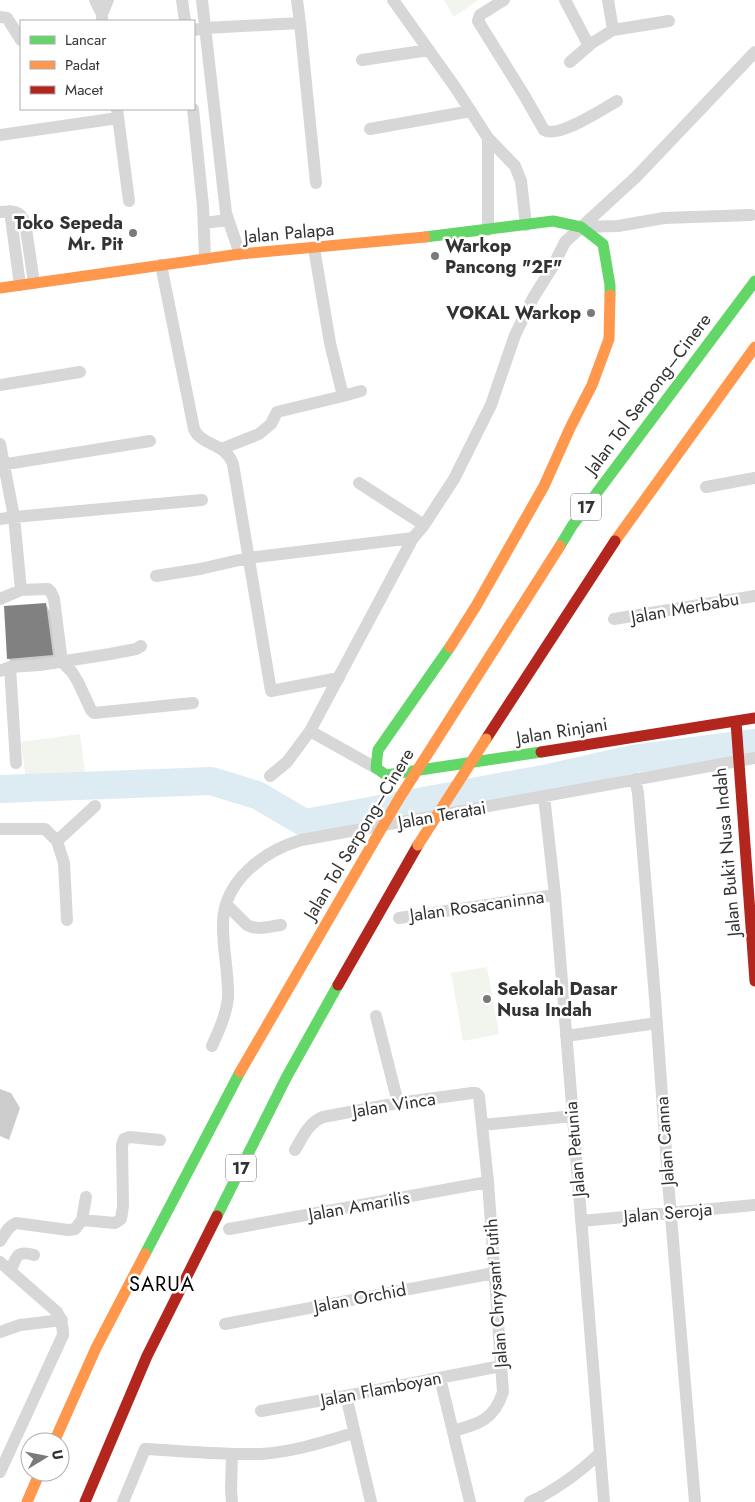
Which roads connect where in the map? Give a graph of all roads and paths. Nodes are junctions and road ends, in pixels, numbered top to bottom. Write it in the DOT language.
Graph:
graph roads {
  1 [pos="95,0"];
  2 [pos="108,0"];
  3 [pos="182,0"];
  4 [pos="202,0"];
  5 [pos="296,0"];
  6 [pos="393,0"];
  7 [pos="504,0"];
  8 [pos="565,0"];
  9 [pos="608,0"];
  10 [pos="0,17"];
  11 [pos="102,18"];
  12 [pos="185,20"];
  13 [pos="669,21"];
  14 [pos="300,22"];
  15 [pos="200,29"];
  16 [pos="613,30"];
  17 [pos="20,38"];
  18 [pos="589,46"];
  19 [pos="429,50"];
  20 [pos="755,52"];
  21 [pos="362,60"];
  22 [pos="570,62"];
  23 [pos="617,101"];
  24 [pos="193,110"];
  25 [pos="471,111"];
  26 [pos="118,113"];
  27 [pos="370,129"];
  28 [pos="0,135"];
  29 [pos="488,138"];
  30 [pos="507,158"];
  31 [pos="487,163"];
  32 [pos="316,183"];
  33 [pos="129,201"];
  34 [pos="5,212"];
  35 [pos="751,214"];
  36 [pos="228,220"];
  37 [pos="204,223"];
  38 [pos="526,225"];
  39 [pos="581,227"];
  40 [pos="488,230"];
  41 [pos="314,248"];
  42 [pos="240,254"];
  43 [pos="205,259"];
  44 [pos="161,265"];
  45 [pos="755,281"];
  46 [pos="34,283"];
  47 [pos="20,285"];
  48 [pos="0,288"];
  49 [pos="755,347"];
  50 [pos="80,372"];
  51 [pos="0,385"];
  52 [pos="361,392"];
  53 [pos="343,396"];
  54 [pos="150,441"];
  55 [pos="0,444"];
  56 [pos="221,449"];
  57 [pos="2,465"];
  58 [pos="755,478"];
  59 [pos="359,483"];
  60 [pos="706,487"];
  61 [pos="202,500"];
  62 [pos="14,517"];
  63 [pos="0,520"];
  64 [pos="424,526"];
  65 [pos="413,538"];
  66 [pos="248,558"];
  67 [pos="156,576"];
  68 [pos="21,590"];
  69 [pos="755,596"];
  70 [pos="0,599"];
  71 [pos="614,619"];
  72 [pos="141,646"];
  73 [pos="62,662"];
  74 [pos="5,669"];
  75 [pos="339,678"];
  76 [pos="194,703"];
  77 [pos="755,718"];
  78 [pos="736,723"];
  79 [pos="310,730"];
  80 [pos="738,758"];
  81 [pos="755,758"];
  82 [pos="16,763"];
  83 [pos="376,768"];
  84 [pos="270,776"];
  85 [pos="635,779"];
  86 [pos="544,796"];
  87 [pos="95,806"];
  88 [pos="0,829"];
  89 [pos="57,841"];
  90 [pos="555,895"];
  91 [pos="226,904"];
  92 [pos="399,918"];
  93 [pos="67,920"];
  94 [pos="281,924"];
  95 [pos="755,981"];
  96 [pos="376,1016"];
  97 [pos="657,1023"];
  98 [pos="566,1036"];
  99 [pos="212,1046"];
  100 [pos="398,1104"];
  101 [pos="572,1116"];
  102 [pos="482,1125"];
  103 [pos="160,1140"];
  104 [pos="295,1150"];
  105 [pos="488,1182"];
  106 [pos="86,1197"];
  107 [pos="755,1205"];
  108 [pos="671,1212"];
  109 [pos="82,1220"];
  110 [pos="581,1220"];
  111 [pos="229,1229"];
  112 [pos="0,1241"];
  113 [pos="34,1255"];
  114 [pos="0,1262"];
  115 [pos="11,1272"];
  116 [pos="494,1273"];
  117 [pos="62,1320"];
  118 [pos="225,1324"];
  119 [pos="0,1332"];
  120 [pos="501,1366"];
  121 [pos="440,1378"];
  122 [pos="346,1396"];
  123 [pos="261,1411"];
  124 [pos="58,1432"];
  125 [pos="453,1432"];
  126 [pos="354,1433"];
  127 [pos="3,1450"];
  128 [pos="600,1453"];
  129 [pos="232,1454"];
  130 [pos="0,1472"];
  131 [pos="36,1482"];
  132 [pos="27,1502"];
  133 [pos="84,1502"];
  134 [pos="123,1502"];
  135 [pos="232,1502"];
  136 [pos="371,1502"];
  137 [pos="470,1502"];
  138 [pos="530,1502"];
  139 [pos="604,1502"];
  140 [pos="695,1502"];
  1 -- 11 [label="street"];
  2 -- 11 [label="street"];
  3 -- 12 [label="street"];
  4 -- 15 [label="street"];
  5 -- 14 [label="street"];
  6 -- 19 [label="street"];
  7 -- 23 [label="street"];
  8 -- 18 [label="street"];
  9 -- 16 [label="street"];
  10 -- 17 [label="street"];
  13 -- 16 [label="street"];
  14 -- 15 [label="street"];
  14 -- 32 [label="street"];
  15 -- 36 [label="street"];
  16 -- 18 [label="street"];
  18 -- 22 [label="street"];
  19 -- 21 [label="street"];
  19 -- 25 [label="street"];
  20 -- 39 [label="street"];
  24 -- 37 [label="street"];
  25 -- 27 [label="street"];
  25 -- 29 [label="street"];
  26 -- 28 [label="street"];
  26 -- 33 [label="street"];
  29 -- 30 [label="street"];
  29 -- 31 [label="street"];
  30 -- 31 [label="street"];
  30 -- 38 [label="street"];
  31 -- 40 [label="street"];
  34 -- 46 [label="street"];
  34 -- 47 [label="street"];
  35 -- 39 [label="street"];
  36 -- 37 [label="street"];
  36 -- 42 [label="street"];
  37 -- 43 [label="street"];
  38 -- 39 [label="main road, Jalan Palapa"];
  38 -- 40 [label="main road, Jalan Palapa"];
  39 -- 64 [label="street"];
  39 -- 83 [label="main road"];
  40 -- 41 [label="main road, Jalan Palapa"];
  41 -- 42 [label="main road, Jalan Palapa"];
  41 -- 53 [label="street"];
  42 -- 43 [label="main road, Jalan Palapa"];
  43 -- 44 [label="main road, Jalan Palapa"];
  44 -- 46 [label="main road, Jalan Palapa"];
  44 -- 56 [label="street"];
  45 -- 124 [label="main road, Jalan Tol Serpong–Cinere / 17, bridge"];
  46 -- 47 [label="main road, Jalan Palapa"];
  47 -- 48 [label="main road, Jalan Palapa"];
  49 -- 133 [label="main road, 17, bridge"];
  50 -- 51 [label="street"];
  52 -- 53 [label="street"];
  53 -- 56 [label="street"];
  54 -- 57 [label="street"];
  55 -- 57 [label="street"];
  56 -- 66 [label="street"];
  57 -- 62 [label="street"];
  58 -- 60 [label="street"];
  59 -- 64 [label="street"];
  61 -- 62 [label="street"];
  62 -- 63 [label="street"];
  62 -- 68 [label="street"];
  64 -- 65 [label="street"];
  65 -- 66 [label="street"];
  65 -- 75 [label="street"];
  66 -- 67 [label="street"];
  66 -- 75 [label="street"];
  68 -- 70 [label="street"];
  68 -- 73 [label="street"];
  69 -- 71 [label="street, Jalan Merbabu"];
  72 -- 73 [label="street"];
  73 -- 74 [label="street"];
  73 -- 76 [label="street"];
  74 -- 82 [label="street"];
  75 -- 79 [label="street"];
  77 -- 78 [label="main road, Jalan Rinjani"];
  78 -- 80 [label="main road, Jalan Bukit Nusa Indah"];
  78 -- 83 [label="main road, Jalan Rinjani"];
  79 -- 83 [label="street"];
  79 -- 84 [label="street"];
  80 -- 81 [label="street, Jalan Teratai"];
  80 -- 85 [label="street, Jalan Teratai"];
  80 -- 95 [label="main road, Jalan Bukit Nusa Indah"];
  85 -- 86 [label="street, Jalan Teratai"];
  85 -- 97 [label="street, Jalan Canna"];
  86 -- 90 [label="street, Jalan Petunia"];
  86 -- 91 [label="street, Jalan Teratai"];
  87 -- 89 [label="street"];
  88 -- 89 [label="street"];
  89 -- 93 [label="street"];
  90 -- 92 [label="street, Jalan Rosacaninna"];
  90 -- 98 [label="street, Jalan Petunia"];
  91 -- 94 [label="street"];
  91 -- 99 [label="street, Jalan Teratai"];
  96 -- 100 [label="street"];
  97 -- 98 [label="street"];
  97 -- 108 [label="street, Jalan Canna"];
  98 -- 101 [label="street, Jalan Petunia"];
  100 -- 102 [label="street, Jalan Vinca"];
  100 -- 104 [label="street, Jalan Vinca"];
  101 -- 102 [label="street"];
  101 -- 110 [label="street, Jalan Petunia"];
  102 -- 105 [label="street, Jalan Chrysant Putih"];
  103 -- 109 [label="street"];
  105 -- 111 [label="street, Jalan Amarilis"];
  105 -- 116 [label="street, Jalan Chrysant Putih"];
  106 -- 109 [label="street"];
  107 -- 108 [label="street, Jalan Seroja"];
  108 -- 110 [label="street, Jalan Seroja"];
  108 -- 140 [label="street, Jalan Canna"];
  109 -- 112 [label="street"];
  110 -- 128 [label="street, Jalan Petunia"];
  113 -- 115 [label="street"];
  114 -- 115 [label="street"];
  115 -- 117 [label="street"];
  116 -- 118 [label="street, Jalan Orchid"];
  116 -- 120 [label="street, Jalan Chrysant Putih"];
  117 -- 119 [label="street"];
  117 -- 127 [label="street"];
  120 -- 121 [label="street, Jalan Flamboyan"];
  120 -- 125 [label="street, Jalan Chrysant Putih"];
  121 -- 122 [label="street, Jalan Flamboyan"];
  121 -- 125 [label="street"];
  122 -- 123 [label="street, Jalan Flamboyan"];
  122 -- 126 [label="street"];
  125 -- 137 [label="street"];
  126 -- 129 [label="street"];
  126 -- 136 [label="street"];
  127 -- 130 [label="street"];
  128 -- 138 [label="street"];
  128 -- 139 [label="street, Jalan Petunia"];
  129 -- 134 [label="street"];
  129 -- 135 [label="street"];
  131 -- 132 [label="main road"];
}
